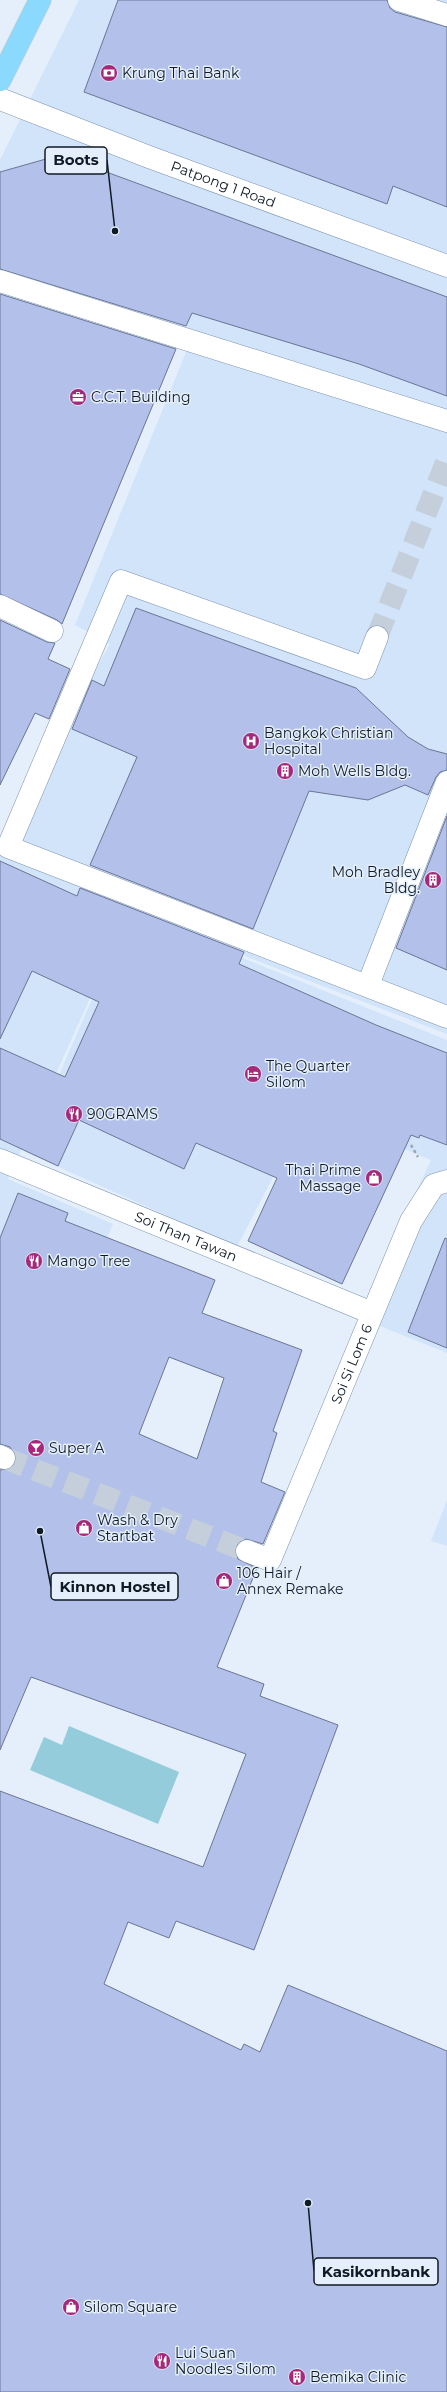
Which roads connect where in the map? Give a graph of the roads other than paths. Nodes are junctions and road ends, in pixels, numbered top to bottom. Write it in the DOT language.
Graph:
graph roads {
  1 [pos="40,0"];
  2 [pos="399,0"];
  3 [pos="447,16"];
  4 [pos="0,80"];
  5 [pos="0,98"];
  6 [pos="447,266"];
  7 [pos="0,281"];
  8 [pos="447,421"];
  9 [pos="0,606"];
  10 [pos="52,631"];
  11 [pos="377,637"];
  12 [pos="447,782"];
  13 [pos="368,985"];
  14 [pos="447,1016"];
  15 [pos="0,1161"];
  16 [pos="447,1181"];
  17 [pos="372,1312"];
  18 [pos="247,1551"];
  1 -- 4 [label="main road"];
  2 -- 3 [label="street"];
  5 -- 6 [label="street, Patpong 1 Road"];
  7 -- 8 [label="street"];
  9 -- 10 [label="street"];
  11 -- 13 [label="street"];
  12 -- 13 [label="street"];
  13 -- 14 [label="street"];
  15 -- 17 [label="street, Soi Than Tawan"];
  16 -- 17 [label="street, Soi Si Lom 6"];
  17 -- 18 [label="street, Soi Si Lom 6"];
}
